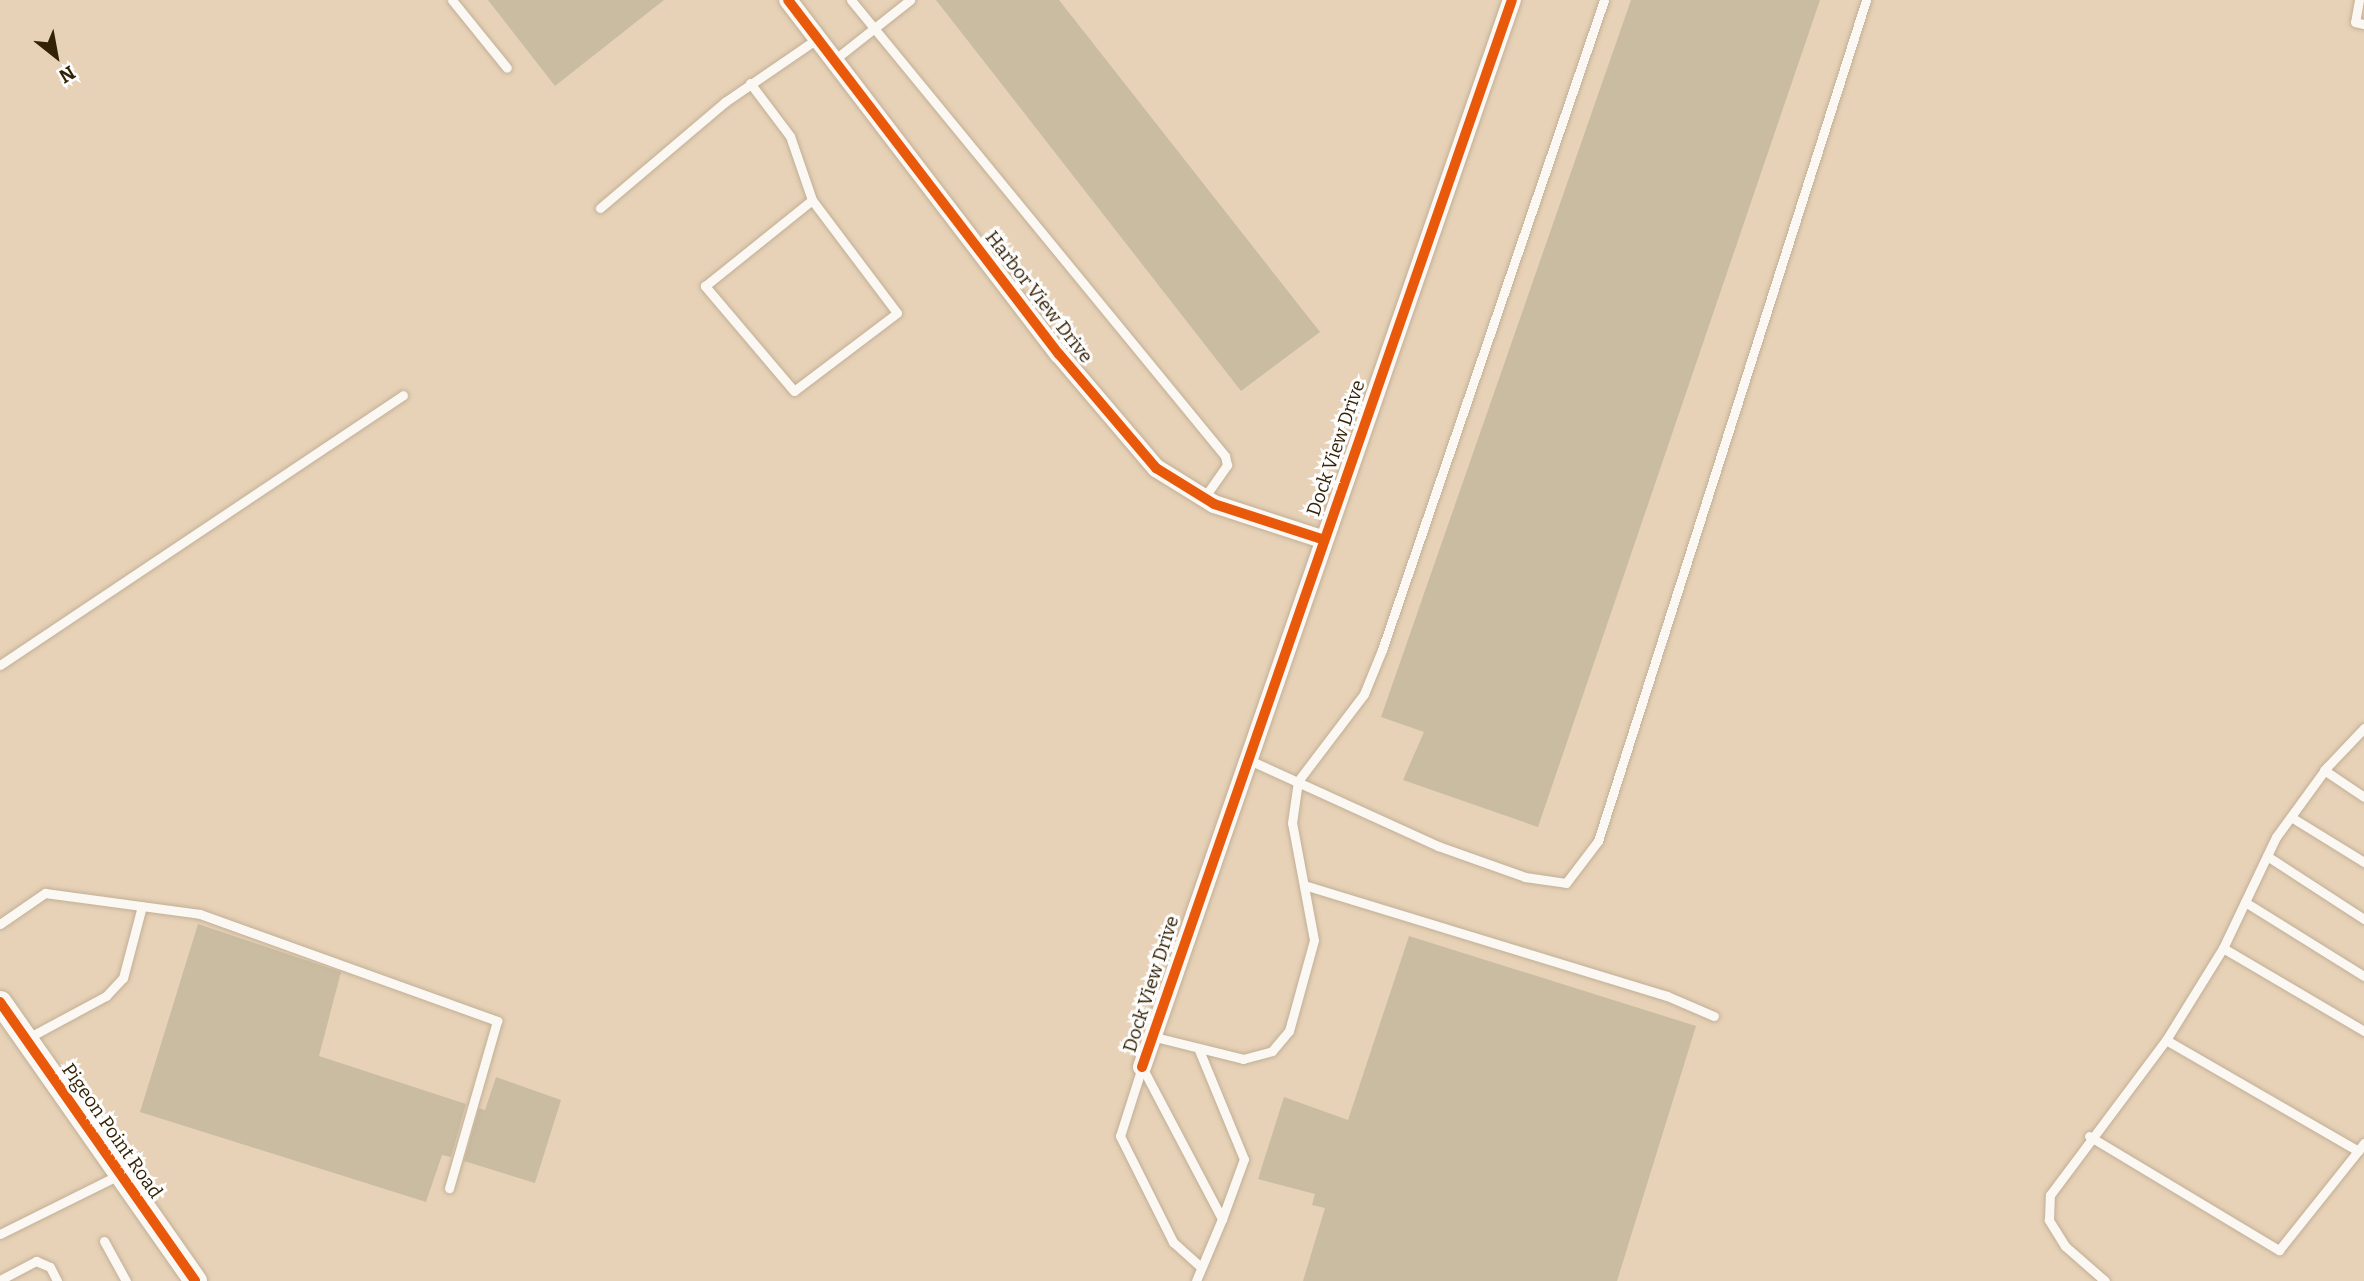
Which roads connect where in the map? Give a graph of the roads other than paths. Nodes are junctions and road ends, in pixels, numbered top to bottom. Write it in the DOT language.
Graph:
graph roads {
  1 [pos="452,0"];
  2 [pos="789,0"];
  3 [pos="851,0"];
  4 [pos="910,0"];
  5 [pos="1512,0"];
  6 [pos="1604,0"];
  7 [pos="1866,0"];
  8 [pos="2359,0"];
  9 [pos="2364,23"];
  10 [pos="873,29"];
  11 [pos="818,38"];
  12 [pos="834,60"];
  13 [pos="507,68"];
  14 [pos="750,83"];
  15 [pos="812,200"];
  16 [pos="600,208"];
  17 [pos="403,395"];
  18 [pos="1204,498"];
  19 [pos="1322,539"];
  20 [pos="0,665"];
  21 [pos="2364,728"];
  22 [pos="1246,758"];
  23 [pos="2324,770"];
  24 [pos="1297,781"];
  25 [pos="2364,797"];
  26 [pos="2291,817"];
  27 [pos="2267,856"];
  28 [pos="2364,862"];
  29 [pos="1304,885"];
  30 [pos="2245,902"];
  31 [pos="142,906"];
  32 [pos="2364,919"];
  33 [pos="0,923"];
  34 [pos="2223,948"];
  35 [pos="2364,976"];
  36 [pos="0,1002"];
  37 [pos="1714,1016"];
  38 [pos="2364,1031"];
  39 [pos="1151,1035"];
  40 [pos="26,1039"];
  41 [pos="2166,1040"];
  42 [pos="1199,1050"];
  43 [pos="1142,1067"];
  44 [pos="2090,1136"];
  45 [pos="2361,1147"];
  46 [pos="120,1175"];
  47 [pos="449,1188"];
  48 [pos="1222,1219"];
  49 [pos="0,1234"];
  50 [pos="104,1241"];
  51 [pos="1201,1267"];
  52 [pos="0,1280"];
  53 [pos="57,1281"];
  54 [pos="126,1281"];
  55 [pos="195,1281"];
  56 [pos="1196,1281"];
  57 [pos="2105,1281"];
  1 -- 13 [label="lane"];
  2 -- 11 [label="street, Harbor View Drive"];
  3 -- 10 [label="lane"];
  4 -- 10 [label="lane"];
  5 -- 19 [label="street, Dock View Drive"];
  6 -- 24 [label="lane"];
  7 -- 24 [label="lane"];
  8 -- 9 [label="lane"];
  10 -- 12 [label="lane"];
  10 -- 18 [label="lane"];
  11 -- 12 [label="street, Harbor View Drive"];
  11 -- 14 [label="lane"];
  12 -- 18 [label="street, Harbor View Drive"];
  14 -- 15 [label="lane"];
  14 -- 16 [label="lane"];
  15 -- 15 [label="lane"];
  17 -- 20 [label="lane"];
  18 -- 19 [label="street, Harbor View Drive"];
  19 -- 22 [label="street, Dock View Drive"];
  21 -- 23 [label="lane"];
  22 -- 24 [label="lane"];
  22 -- 39 [label="street, Dock View Drive"];
  23 -- 25 [label="lane"];
  23 -- 26 [label="lane"];
  24 -- 29 [label="lane"];
  26 -- 27 [label="lane"];
  26 -- 28 [label="lane"];
  27 -- 30 [label="lane"];
  27 -- 32 [label="lane"];
  29 -- 37 [label="lane"];
  29 -- 42 [label="lane"];
  30 -- 34 [label="lane"];
  30 -- 35 [label="lane"];
  31 -- 33 [label="lane"];
  31 -- 40 [label="lane"];
  31 -- 47 [label="lane"];
  34 -- 38 [label="lane"];
  34 -- 41 [label="lane"];
  36 -- 40 [label="street, Pigeon Point Road"];
  39 -- 42 [label="lane"];
  39 -- 43 [label="street, Dock View Drive"];
  40 -- 46 [label="street, Pigeon Point Road"];
  41 -- 44 [label="lane"];
  41 -- 45 [label="lane"];
  42 -- 48 [label="lane"];
  43 -- 48 [label="lane"];
  43 -- 51 [label="lane"];
  44 -- 45 [label="lane"];
  44 -- 57 [label="lane"];
  46 -- 49 [label="lane"];
  46 -- 55 [label="street, Pigeon Point Road"];
  48 -- 51 [label="lane"];
  50 -- 54 [label="lane"];
  51 -- 56 [label="lane"];
  52 -- 53 [label="lane"];
}
